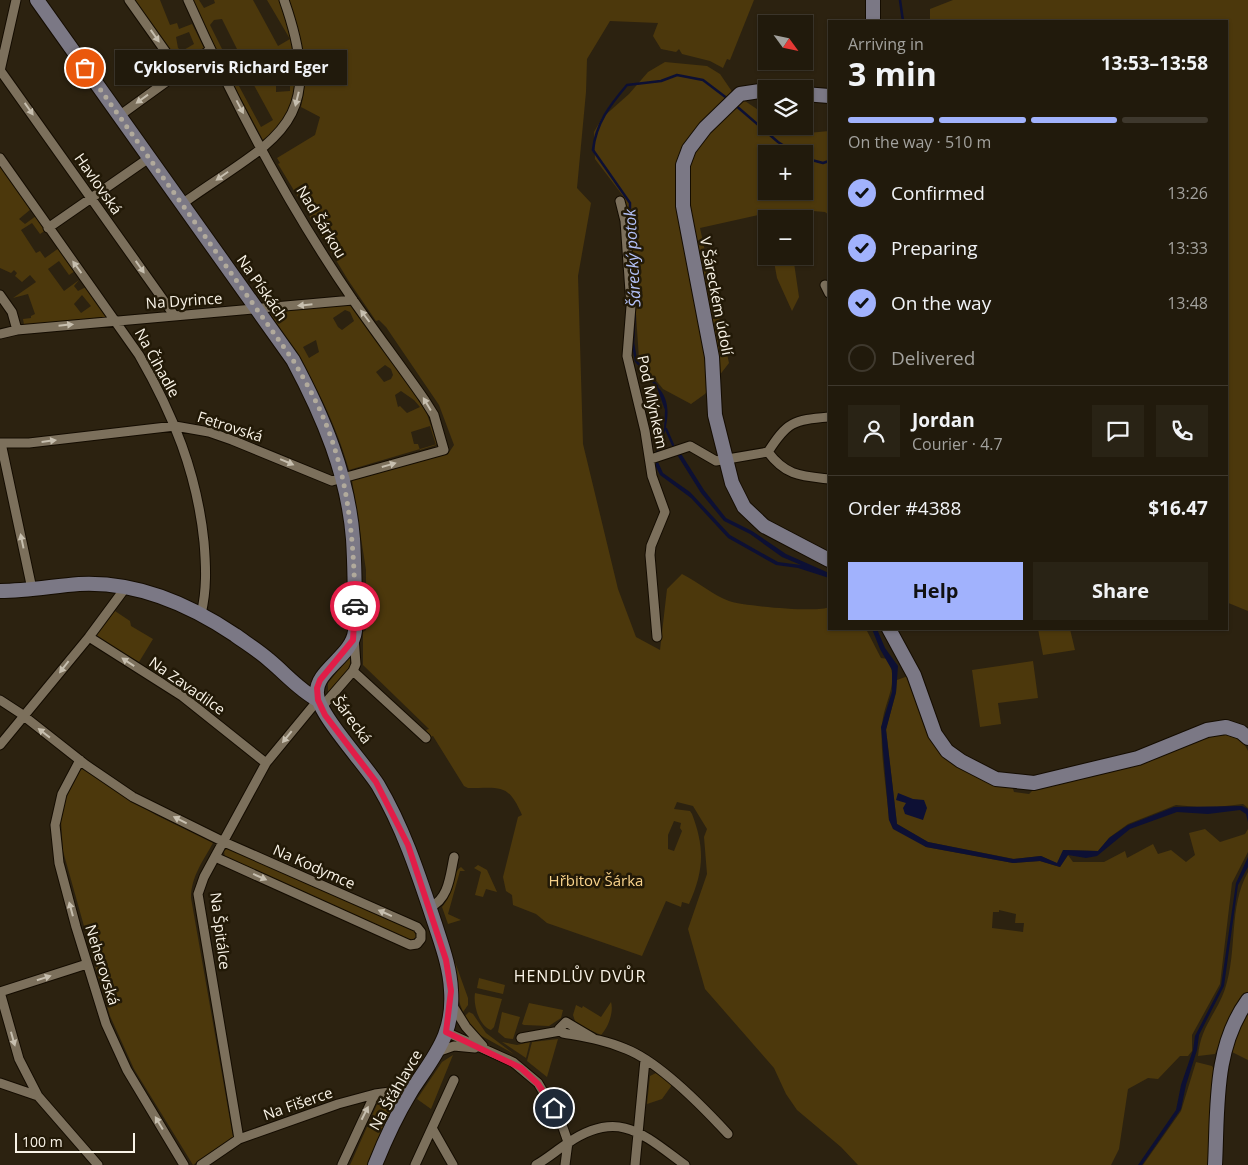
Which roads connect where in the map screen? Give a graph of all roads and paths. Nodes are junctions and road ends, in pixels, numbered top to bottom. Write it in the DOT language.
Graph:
graph roads {
  1 [pos="16,0"];
  2 [pos="37,0"];
  3 [pos="129,0"];
  4 [pos="188,0"];
  5 [pos="284,0"];
  6 [pos="873,0"];
  7 [pos="873,20"];
  8 [pos="210,50"];
  9 [pos="2,58"];
  10 [pos="0,70"];
  11 [pos="180,72"];
  12 [pos="758,91"];
  13 [pos="813,95"];
  14 [pos="828,96"];
  15 [pos="119,116"];
  16 [pos="262,148"];
  17 [pos="0,158"];
  18 [pos="149,158"];
  19 [pos="92,198"];
  20 [pos="620,201"];
  21 [pos="182,204"];
  22 [pos="48,228"];
  23 [pos="0,295"];
  24 [pos="353,300"];
  25 [pos="257,310"];
  26 [pos="174,315"];
  27 [pos="116,320"];
  28 [pos="17,330"];
  29 [pos="0,334"];
  30 [pos="828,417"];
  31 [pos="175,426"];
  32 [pos="0,443"];
  33 [pos="444,450"];
  34 [pos="768,452"];
  35 [pos="655,458"];
  36 [pos="726,460"];
  37 [pos="342,478"];
  38 [pos="828,479"];
  39 [pos="828,559"];
  40 [pos="126,587"];
  41 [pos="32,589"];
  42 [pos="0,591"];
  43 [pos="202,614"];
  44 [pos="890,630"];
  45 [pos="89,637"];
  46 [pos="354,637"];
  47 [pos="657,637"];
  48 [pos="353,671"];
  49 [pos="0,700"];
  50 [pos="320,704"];
  51 [pos="25,717"];
  52 [pos="426,738"];
  53 [pos="1248,738"];
  54 [pos="0,745"];
  55 [pos="80,760"];
  56 [pos="266,763"];
  57 [pos="224,842"];
  58 [pos="215,857"];
  59 [pos="454,857"];
  60 [pos="430,907"];
  61 [pos="87,964"];
  62 [pos="0,992"];
  63 [pos="1248,1000"];
  64 [pos="451,1003"];
  65 [pos="446,1032"];
  66 [pos="521,1038"];
  67 [pos="487,1050"];
  68 [pos="437,1052"];
  69 [pos="645,1060"];
  70 [pos="454,1080"];
  71 [pos="0,1083"];
  72 [pos="412,1090"];
  73 [pos="375,1094"];
  74 [pos="38,1096"];
  75 [pos="432,1128"];
  76 [pos="638,1131"];
  77 [pos="728,1134"];
  78 [pos="239,1139"];
  79 [pos="568,1142"];
  80 [pos="98,1165"];
  81 [pos="184,1165"];
  82 [pos="201,1165"];
  83 [pos="342,1165"];
  84 [pos="375,1165"];
  85 [pos="415,1165"];
  86 [pos="453,1165"];
  87 [pos="536,1165"];
  88 [pos="566,1165"];
  89 [pos="635,1165"];
  90 [pos="685,1165"];
  91 [pos="1215,1165"];
  1 -- 9 [label="street"];
  2 -- 15 [label="street, Na Pískách"];
  3 -- 11 [label="street, one-way"];
  4 -- 8 [label="street, Nad Šárkou"];
  5 -- 16 [label="street, one-way"];
  6 -- 7 [label="street"];
  8 -- 11 [label="street"];
  8 -- 16 [label="street, Nad Šárkou, one-way"];
  9 -- 10 [label="street"];
  10 -- 19 [label="street, Havlovská, one-way"];
  11 -- 15 [label="street, one-way"];
  12 -- 36 [label="street, V Šáreckém údolí"];
  13 -- 14 [label="street"];
  15 -- 18 [label="street, Na Pískách"];
  16 -- 21 [label="street, one-way"];
  16 -- 24 [label="street, Nad Šárkou"];
  17 -- 22 [label="street, Na Čihadle"];
  18 -- 19 [label="street"];
  18 -- 21 [label="street, Na Pískách"];
  19 -- 22 [label="street"];
  19 -- 26 [label="street, Havlovská, one-way"];
  20 -- 35 [label="street, Pod Mlýnkem"];
  21 -- 25 [label="street, Na Pískách"];
  27 -- 22 [label="street, Na Čihadle, one-way"];
  23 -- 28 [label="street"];
  24 -- 25 [label="street, Na Dyrince, one-way"];
  33 -- 24 [label="street, Nad Šárkou, one-way"];
  25 -- 26 [label="street, Na Dyrince"];
  25 -- 37 [label="street, Na Pískách"];
  26 -- 27 [label="street, Na Dyrince"];
  28 -- 27 [label="street, Na Dyrince, one-way"];
  27 -- 31 [label="street, Na Čihadle"];
  28 -- 29 [label="street, Na Dyrince"];
  30 -- 34 [label="street"];
  32 -- 31 [label="street, Fetrovská, one-way"];
  31 -- 37 [label="street, Fetrovská, one-way"];
  31 -- 43 [label="street, Na Čihadle"];
  41 -- 32 [label="street, one-way"];
  37 -- 33 [label="street, Fetrovská, one-way"];
  34 -- 36 [label="street"];
  34 -- 38 [label="street"];
  35 -- 36 [label="street, Pod Mlýnkem"];
  35 -- 47 [label="street, Pod Mlýnkem"];
  36 -- 39 [label="street, V Šáreckém údolí"];
  37 -- 46 [label="street, Na Pískách"];
  40 -- 41 [label="street, Šárecká"];
  40 -- 43 [label="street, Šárecká"];
  40 -- 45 [label="street"];
  41 -- 42 [label="street, Šárecká"];
  43 -- 50 [label="street, Šárecká"];
  44 -- 53 [label="street"];
  45 -- 51 [label="street, one-way"];
  56 -- 45 [label="street, Na Zavadilce, one-way"];
  46 -- 48 [label="street, Na Pískách"];
  46 -- 50 [label="street"];
  48 -- 50 [label="street"];
  48 -- 52 [label="street"];
  49 -- 51 [label="street, Na Kodymce"];
  50 -- 56 [label="street, Na Špitálce, one-way"];
  50 -- 60 [label="street, Šárecká"];
  51 -- 54 [label="street"];
  55 -- 51 [label="street, Na Kodymce, one-way"];
  57 -- 55 [label="street, Na Kodymce, one-way"];
  61 -- 55 [label="street, Neherovská, one-way"];
  56 -- 57 [label="street, Na Špitálce"];
  57 -- 58 [label="street, Na Špitálce"];
  58 -- 57 [label="street, Na Kodymce, one-way"];
  58 -- 78 [label="street, Na Špitálce"];
  59 -- 60 [label="street"];
  60 -- 64 [label="street, Šárecká"];
  62 -- 61 [label="street, one-way"];
  81 -- 61 [label="street, Neherovská, one-way"];
  62 -- 74 [label="street, one-way"];
  63 -- 91 [label="street"];
  64 -- 65 [label="street, Šárecká"];
  64 -- 67 [label="street"];
  65 -- 67 [label="street"];
  65 -- 68 [label="street, Na Šťáhlavce"];
  66 -- 69 [label="street"];
  67 -- 68 [label="street"];
  67 -- 79 [label="street"];
  68 -- 72 [label="street, Na Šťáhlavce"];
  69 -- 76 [label="street"];
  69 -- 77 [label="street"];
  70 -- 75 [label="street"];
  71 -- 74 [label="street"];
  72 -- 73 [label="street, Na Fišerce"];
  72 -- 84 [label="street, Na Šťáhlavce"];
  73 -- 78 [label="street, Na Fišerce"];
  83 -- 73 [label="street, one-way"];
  74 -- 80 [label="street"];
  75 -- 85 [label="street"];
  75 -- 86 [label="street"];
  76 -- 79 [label="street"];
  76 -- 89 [label="street"];
  76 -- 90 [label="street"];
  78 -- 82 [label="street, Na Fišerce"];
  79 -- 87 [label="street"];
  79 -- 88 [label="street"];
}
